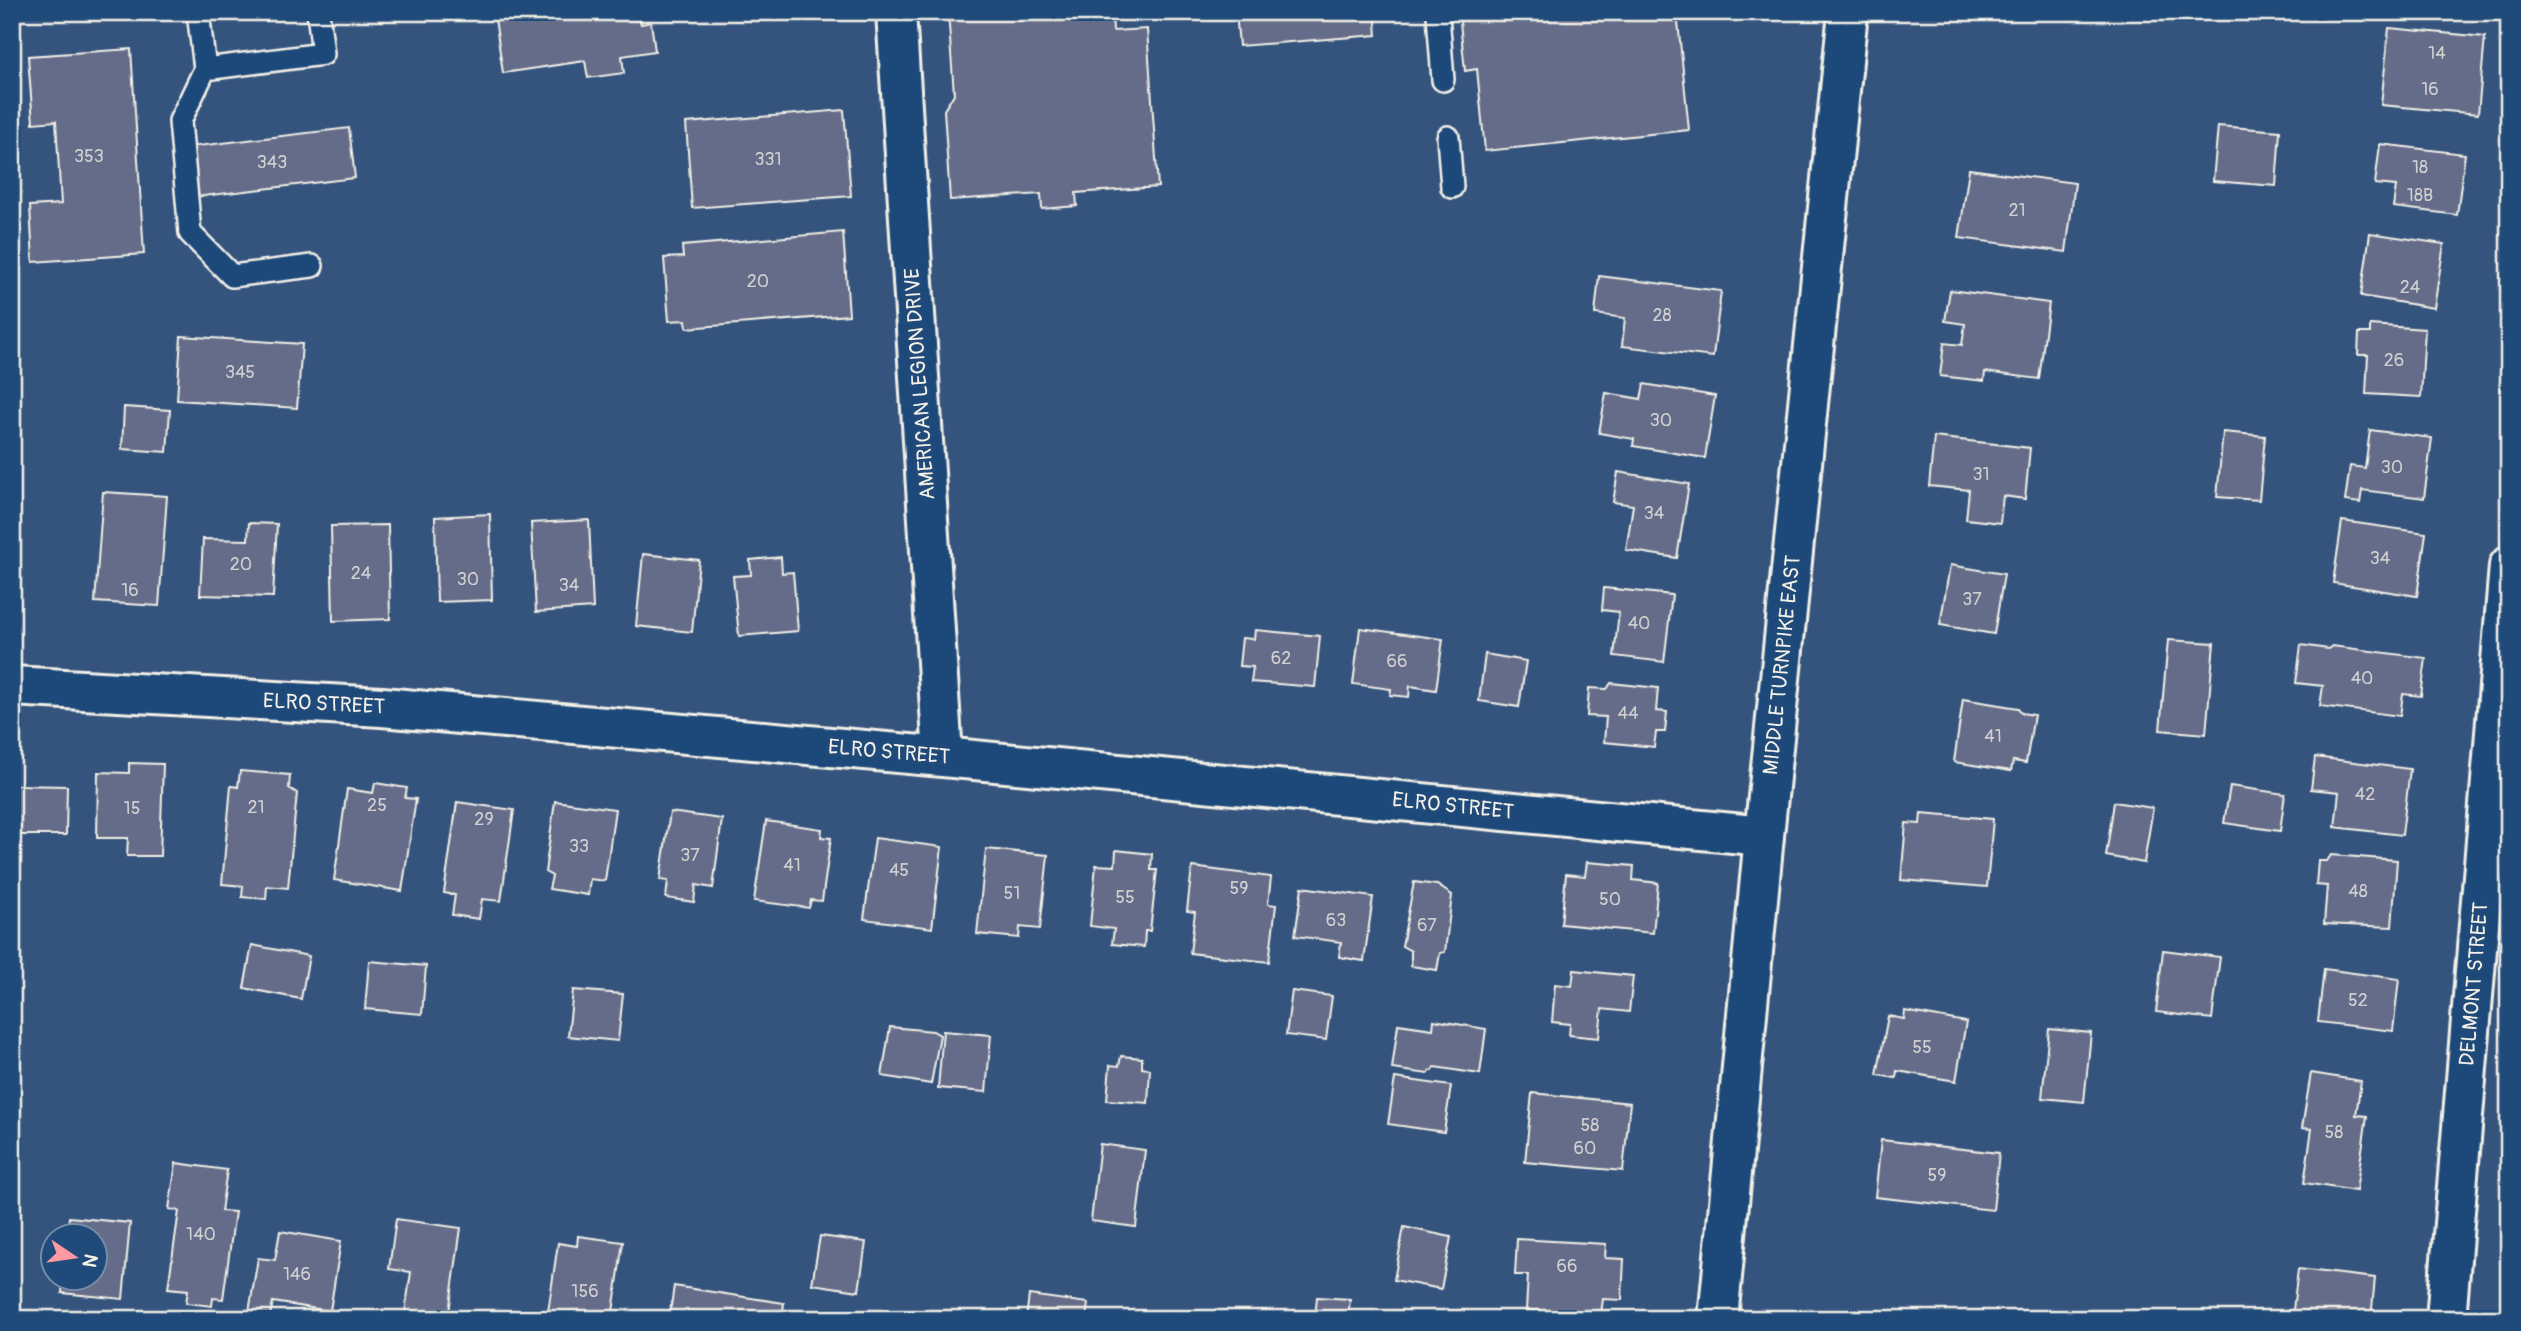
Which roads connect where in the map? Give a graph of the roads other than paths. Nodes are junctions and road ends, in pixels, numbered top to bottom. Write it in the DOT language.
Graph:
graph roads {
  1 [pos="198,12"];
  2 [pos="318,12"];
  3 [pos="896,12"];
  4 [pos="1848,12"];
  5 [pos="1438,15"];
  6 [pos="205,69"];
  7 [pos="1443,80"];
  8 [pos="1448,137"];
  9 [pos="1452,187"];
  10 [pos="312,266"];
  11 [pos="2509,566"];
  12 [pos="12,686"];
  13 [pos="943,757"];
  14 [pos="1764,836"];
  15 [pos="1718,1319"];
  16 [pos="2446,1319"];
  1 -- 6 [label="lane"];
  2 -- 6 [label="lane"];
  3 -- 13 [label="street, AMERICAN LEGION DRIVE"];
  4 -- 14 [label="street, MIDDLE TURNPIKE EAST"];
  5 -- 7 [label="lane"];
  6 -- 10 [label="lane"];
  8 -- 9 [label="lane"];
  11 -- 16 [label="street, DELMONT STREET"];
  12 -- 13 [label="street, ELRO STREET"];
  13 -- 14 [label="street, ELRO STREET"];
  14 -- 15 [label="street, MIDDLE TURNPIKE EAST"];
}
